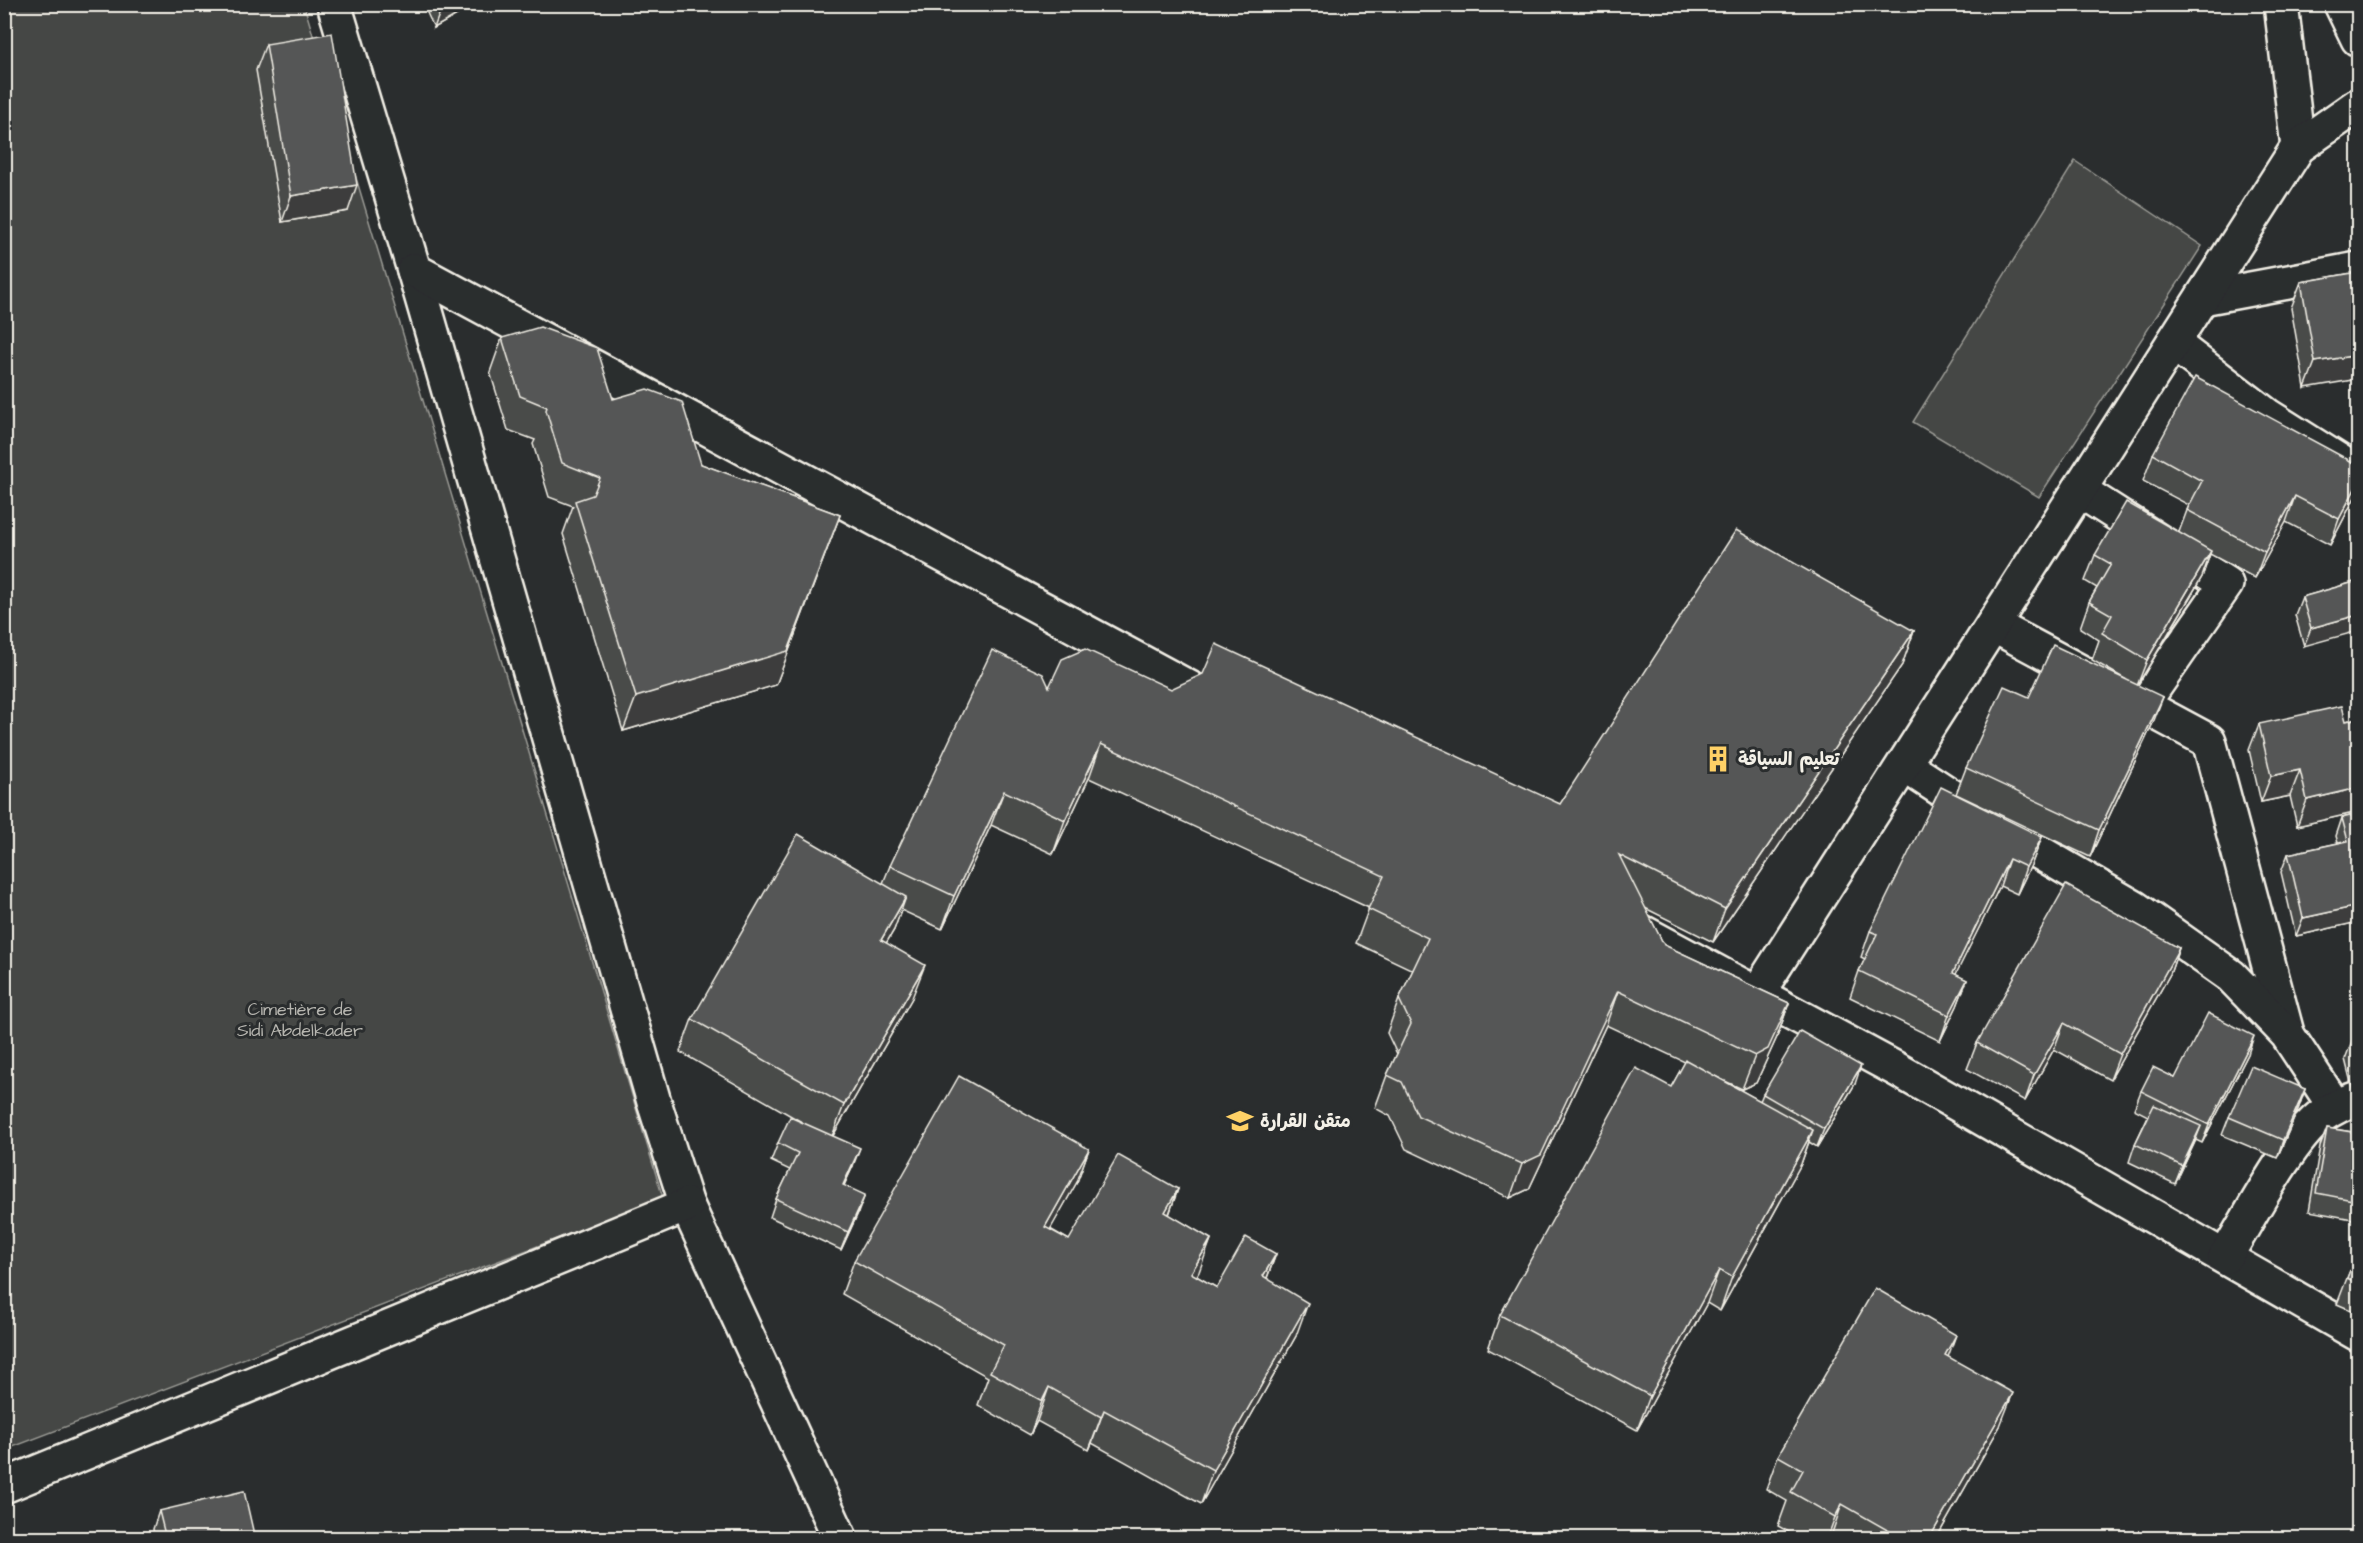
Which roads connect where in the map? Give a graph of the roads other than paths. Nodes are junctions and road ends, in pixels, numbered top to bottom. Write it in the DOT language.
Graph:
graph roads {
  1 [pos="334,4"];
  2 [pos="2281,4"];
  3 [pos="2341,4"];
  4 [pos="2358,39"];
  5 [pos="2358,105"];
  6 [pos="2298,147"];
  7 [pos="2358,269"];
  8 [pos="414,270"];
  9 [pos="2202,298"];
  10 [pos="2174,343"];
  11 [pos="2351,461"];
  12 [pos="2079,490"];
  13 [pos="1993,625"];
  14 [pos="2142,705"];
  15 [pos="1254,722"];
  16 [pos="1904,765"];
  17 [pos="1600,909"];
  18 [pos="1757,994"];
  19 [pos="2287,1034"];
  20 [pos="2347,1102"];
  21 [pos="687,1205"];
  22 [pos="2225,1257"];
  23 [pos="2358,1334"];
  24 [pos="4,1486"];
  25 [pos="840,1539"];
  1 -- 8 [label="street"];
  2 -- 6 [label="street"];
  3 -- 4 [label="street"];
  5 -- 6 [label="street"];
  6 -- 9 [label="street"];
  7 -- 9 [label="street"];
  8 -- 15 [label="street"];
  8 -- 21 [label="street"];
  9 -- 10 [label="street"];
  10 -- 11 [label="street"];
  10 -- 12 [label="street"];
  12 -- 13 [label="street"];
  12 -- 14 [label="street"];
  13 -- 14 [label="street"];
  13 -- 16 [label="street"];
  14 -- 19 [label="street"];
  16 -- 18 [label="street"];
  16 -- 19 [label="street"];
  17 -- 18 [label="street"];
  18 -- 22 [label="street"];
  19 -- 20 [label="street"];
  20 -- 22 [label="street"];
  21 -- 24 [label="street"];
  21 -- 25 [label="street"];
  22 -- 23 [label="street"];
}
